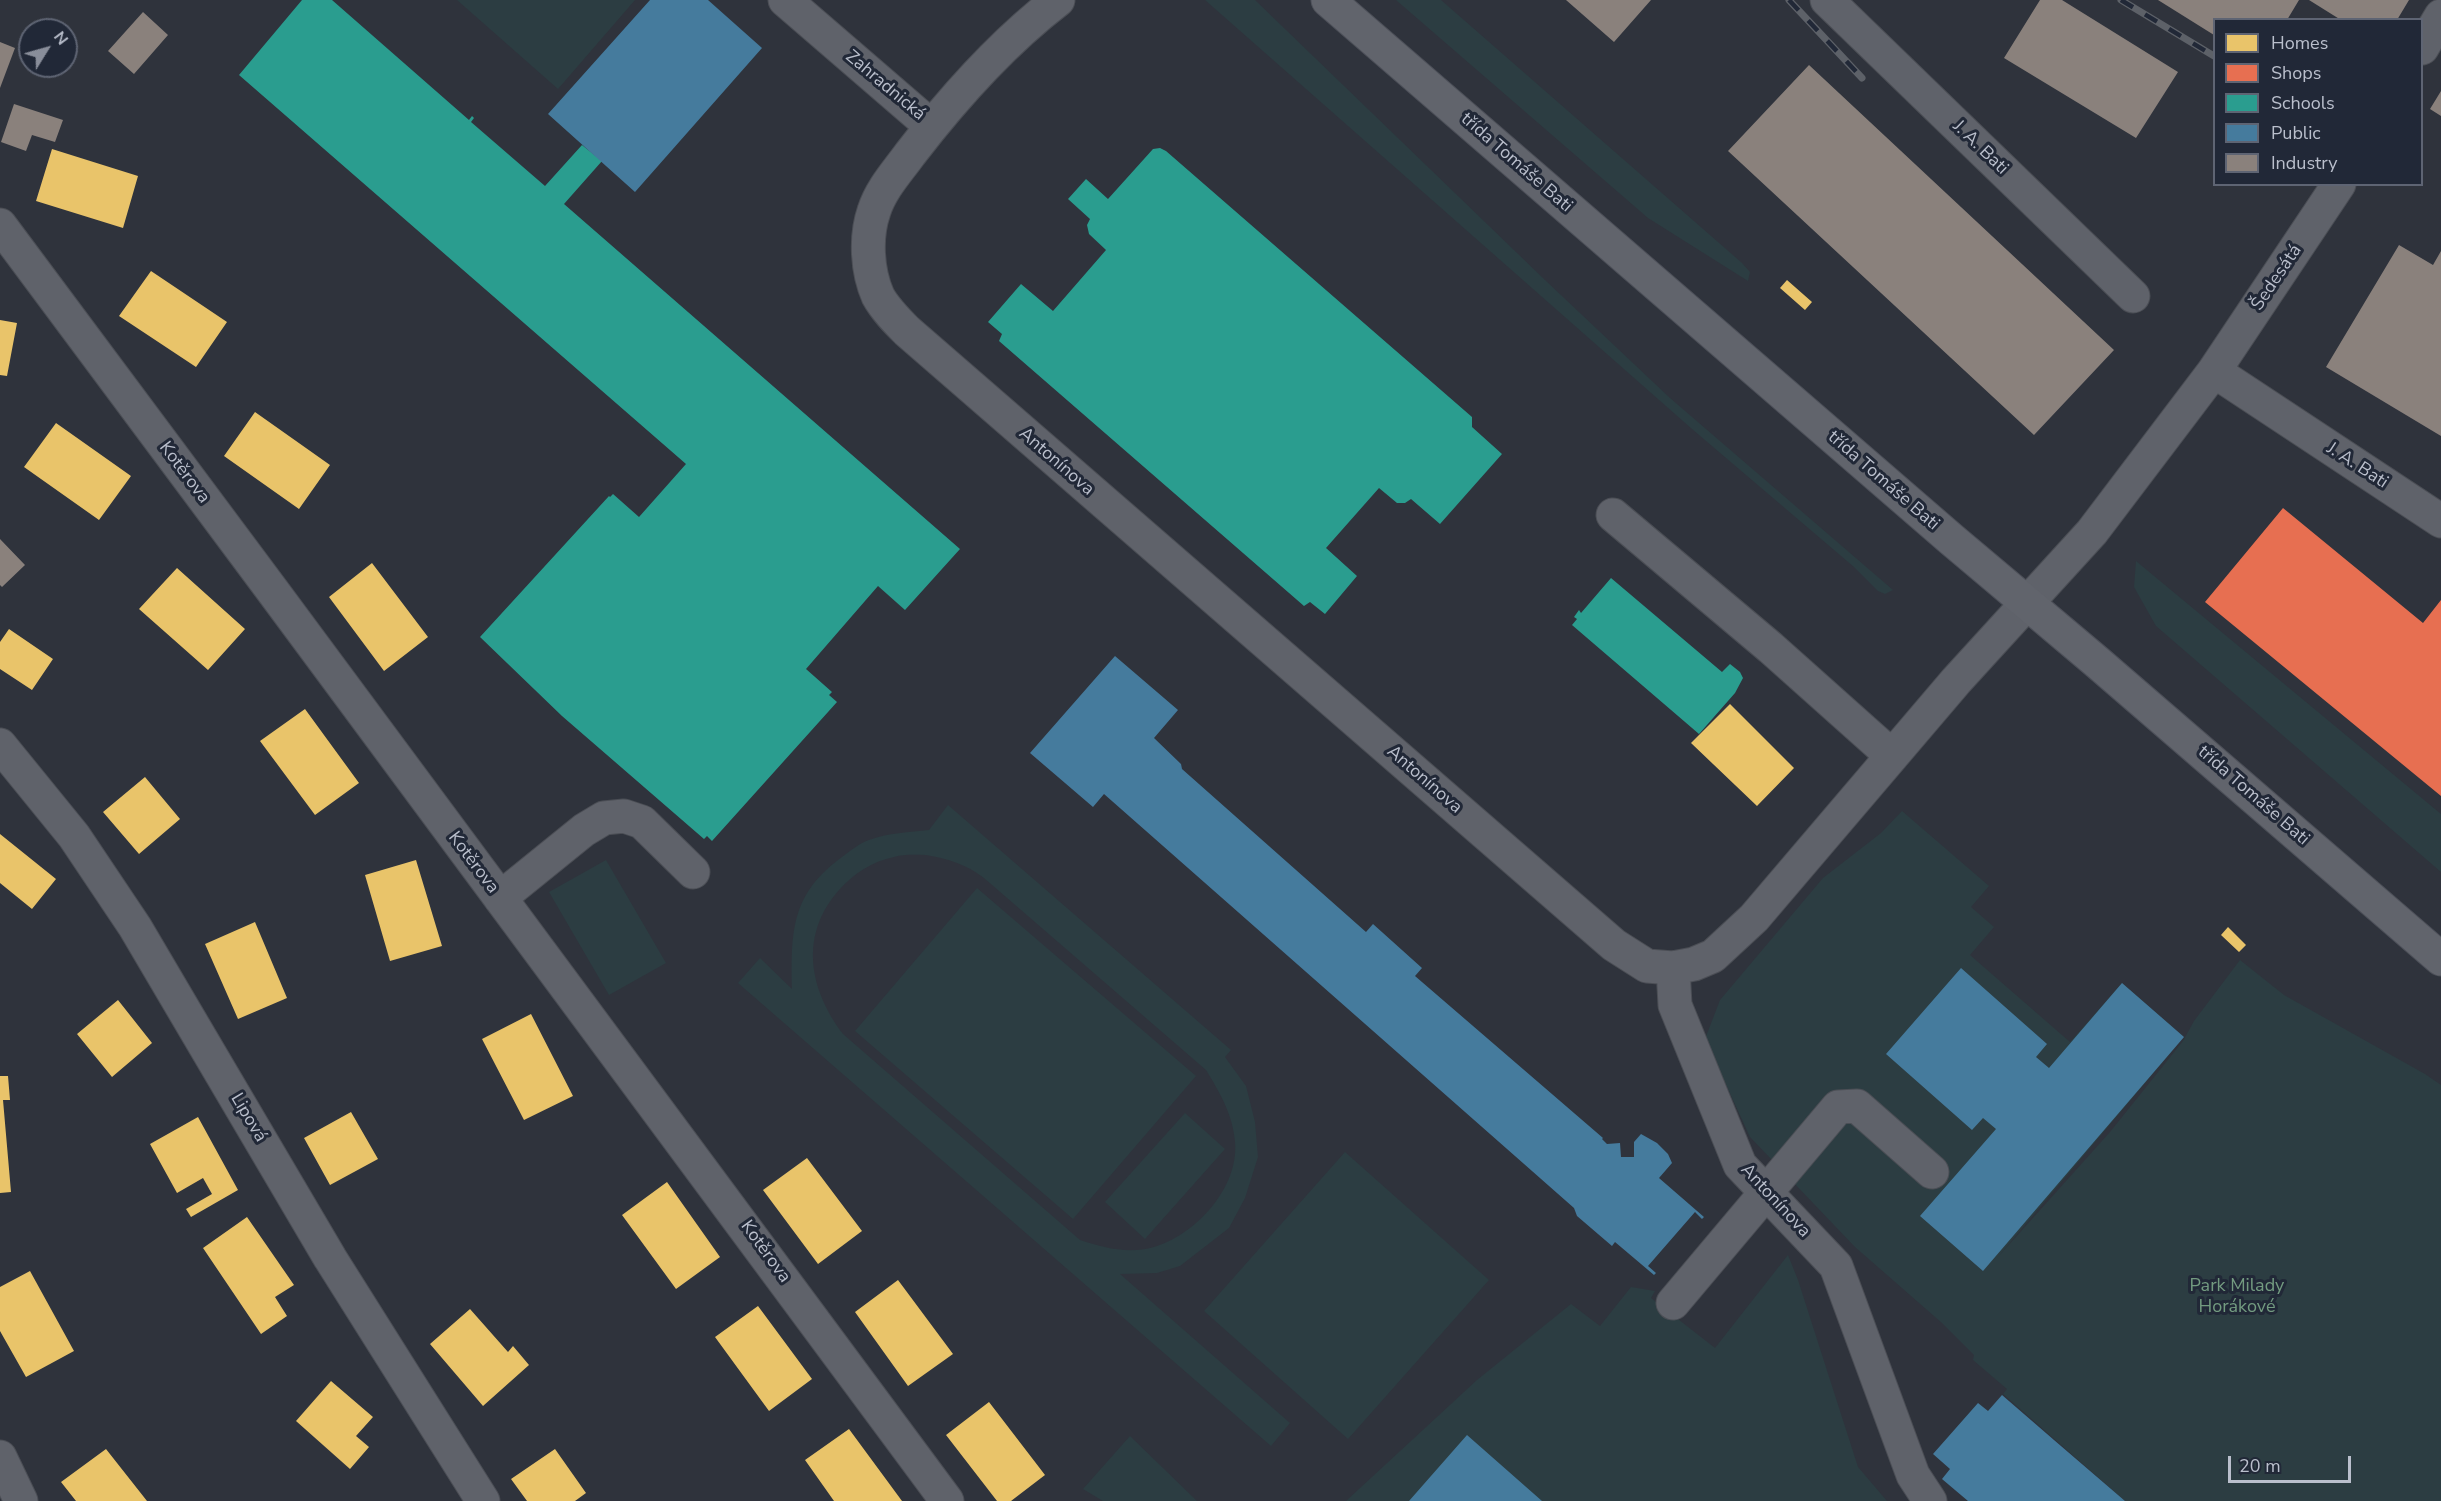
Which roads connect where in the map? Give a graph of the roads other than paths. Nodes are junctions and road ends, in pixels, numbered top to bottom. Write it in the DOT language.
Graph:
graph roads {
  1 [pos="785,0"];
  2 [pos="1058,0"];
  3 [pos="1328,0"];
  4 [pos="1827,0"];
  5 [pos="2441,16"];
  6 [pos="2423,45"];
  7 [pos="932,126"];
  8 [pos="2338,186"];
  9 [pos="0,225"];
  10 [pos="2133,296"];
  11 [pos="2214,371"];
  12 [pos="1613,515"];
  13 [pos="2441,521"];
  14 [pos="2027,604"];
  15 [pos="0,745"];
  16 [pos="1892,756"];
  17 [pos="693,872"];
  18 [pos="500,898"];
  19 [pos="2441,959"];
  20 [pos="1673,968"];
  21 [pos="1932,1172"];
  22 [pos="1766,1192"];
  23 [pos="1673,1303"];
  24 [pos="0,1457"];
  25 [pos="21,1501"];
  26 [pos="483,1501"];
  27 [pos="947,1501"];
  28 [pos="1930,1501"];
  1 -- 7 [label="street, Zahradnická"];
  2 -- 7 [label="street, Zahradnická"];
  3 -- 14 [label="main road, třída Tomáše Bati"];
  4 -- 10 [label="street, J. A. Bati"];
  5 -- 6 [label="street"];
  7 -- 20 [label="street, Antonínova"];
  8 -- 11 [label="street, Šedesátá"];
  9 -- 18 [label="street, Kotěrova"];
  11 -- 13 [label="street, J. A. Bati"];
  11 -- 14 [label="street, Šedesátá"];
  12 -- 16 [label="street"];
  14 -- 16 [label="street, Šedesátá"];
  14 -- 19 [label="main road, třída Tomáše Bati"];
  15 -- 26 [label="street, Lipová"];
  16 -- 20 [label="street, Šedesátá"];
  17 -- 18 [label="street"];
  18 -- 27 [label="street, Kotěrova"];
  20 -- 22 [label="street, Antonínova"];
  21 -- 22 [label="street"];
  22 -- 23 [label="street"];
  22 -- 28 [label="street, Antonínova"];
  24 -- 25 [label="street"];
}
